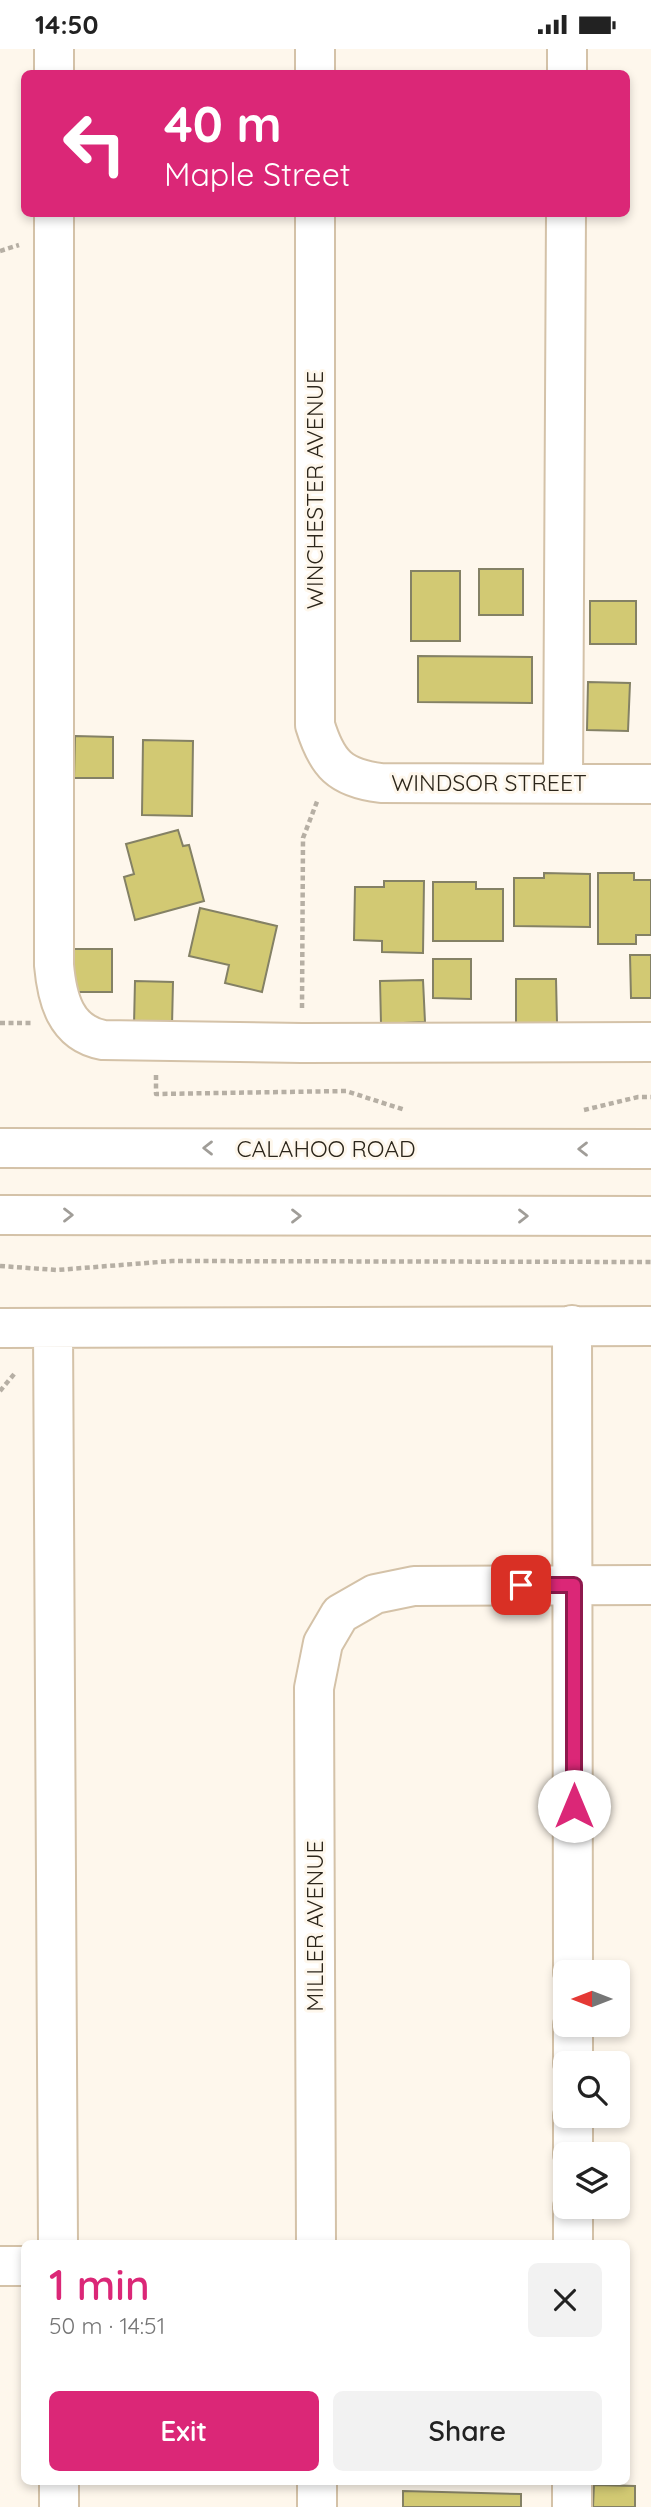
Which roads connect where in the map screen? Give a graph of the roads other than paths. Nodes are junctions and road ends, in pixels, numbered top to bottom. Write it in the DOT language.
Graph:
graph roads {
  1 [pos="54,49"];
  2 [pos="315,49"];
  3 [pos="567,49"];
  4 [pos="54,70"];
  5 [pos="315,70"];
  6 [pos="567,70"];
  7 [pos="54,217"];
  8 [pos="315,217"];
  9 [pos="566,217"];
  10 [pos="333,762"];
  11 [pos="563,783"];
  12 [pos="651,784"];
  13 [pos="651,1042"];
  14 [pos="0,1148"];
  15 [pos="651,1149"];
  16 [pos="0,1215"];
  17 [pos="651,1216"];
  18 [pos="572,1325"];
  19 [pos="651,1326"];
  20 [pos="0,1328"];
  21 [pos="53,1328"];
  22 [pos="574,1585"];
  23 [pos="651,1585"];
  24 [pos="573,1960"];
  25 [pos="573,2219"];
  26 [pos="58,2240"];
  27 [pos="316,2240"];
  28 [pos="573,2240"];
  29 [pos="0,2266"];
  30 [pos="21,2266"];
  31 [pos="58,2485"];
  32 [pos="317,2485"];
  33 [pos="572,2485"];
  34 [pos="58,2507"];
  35 [pos="317,2507"];
  36 [pos="572,2507"];
  1 -- 4 [label="street"];
  2 -- 5 [label="street"];
  3 -- 6 [label="street"];
  7 -- 13 [label="street"];
  8 -- 10 [label="street, WINCHESTER AVENUE"];
  9 -- 11 [label="street"];
  10 -- 11 [label="street, WINDSOR STREET"];
  11 -- 12 [label="street, WINDSOR STREET"];
  15 -- 14 [label="street, CALAHOO ROAD, one-way"];
  16 -- 17 [label="street, one-way"];
  18 -- 19 [label="street"];
  18 -- 21 [label="street"];
  18 -- 22 [label="street"];
  20 -- 21 [label="street"];
  21 -- 26 [label="street"];
  22 -- 23 [label="street"];
  22 -- 24 [label="street"];
  22 -- 27 [label="street, MILLER AVENUE"];
  25 -- 28 [label="street"];
  29 -- 30 [label="street"];
  31 -- 34 [label="street"];
  32 -- 35 [label="street"];
  33 -- 36 [label="street"];
}
